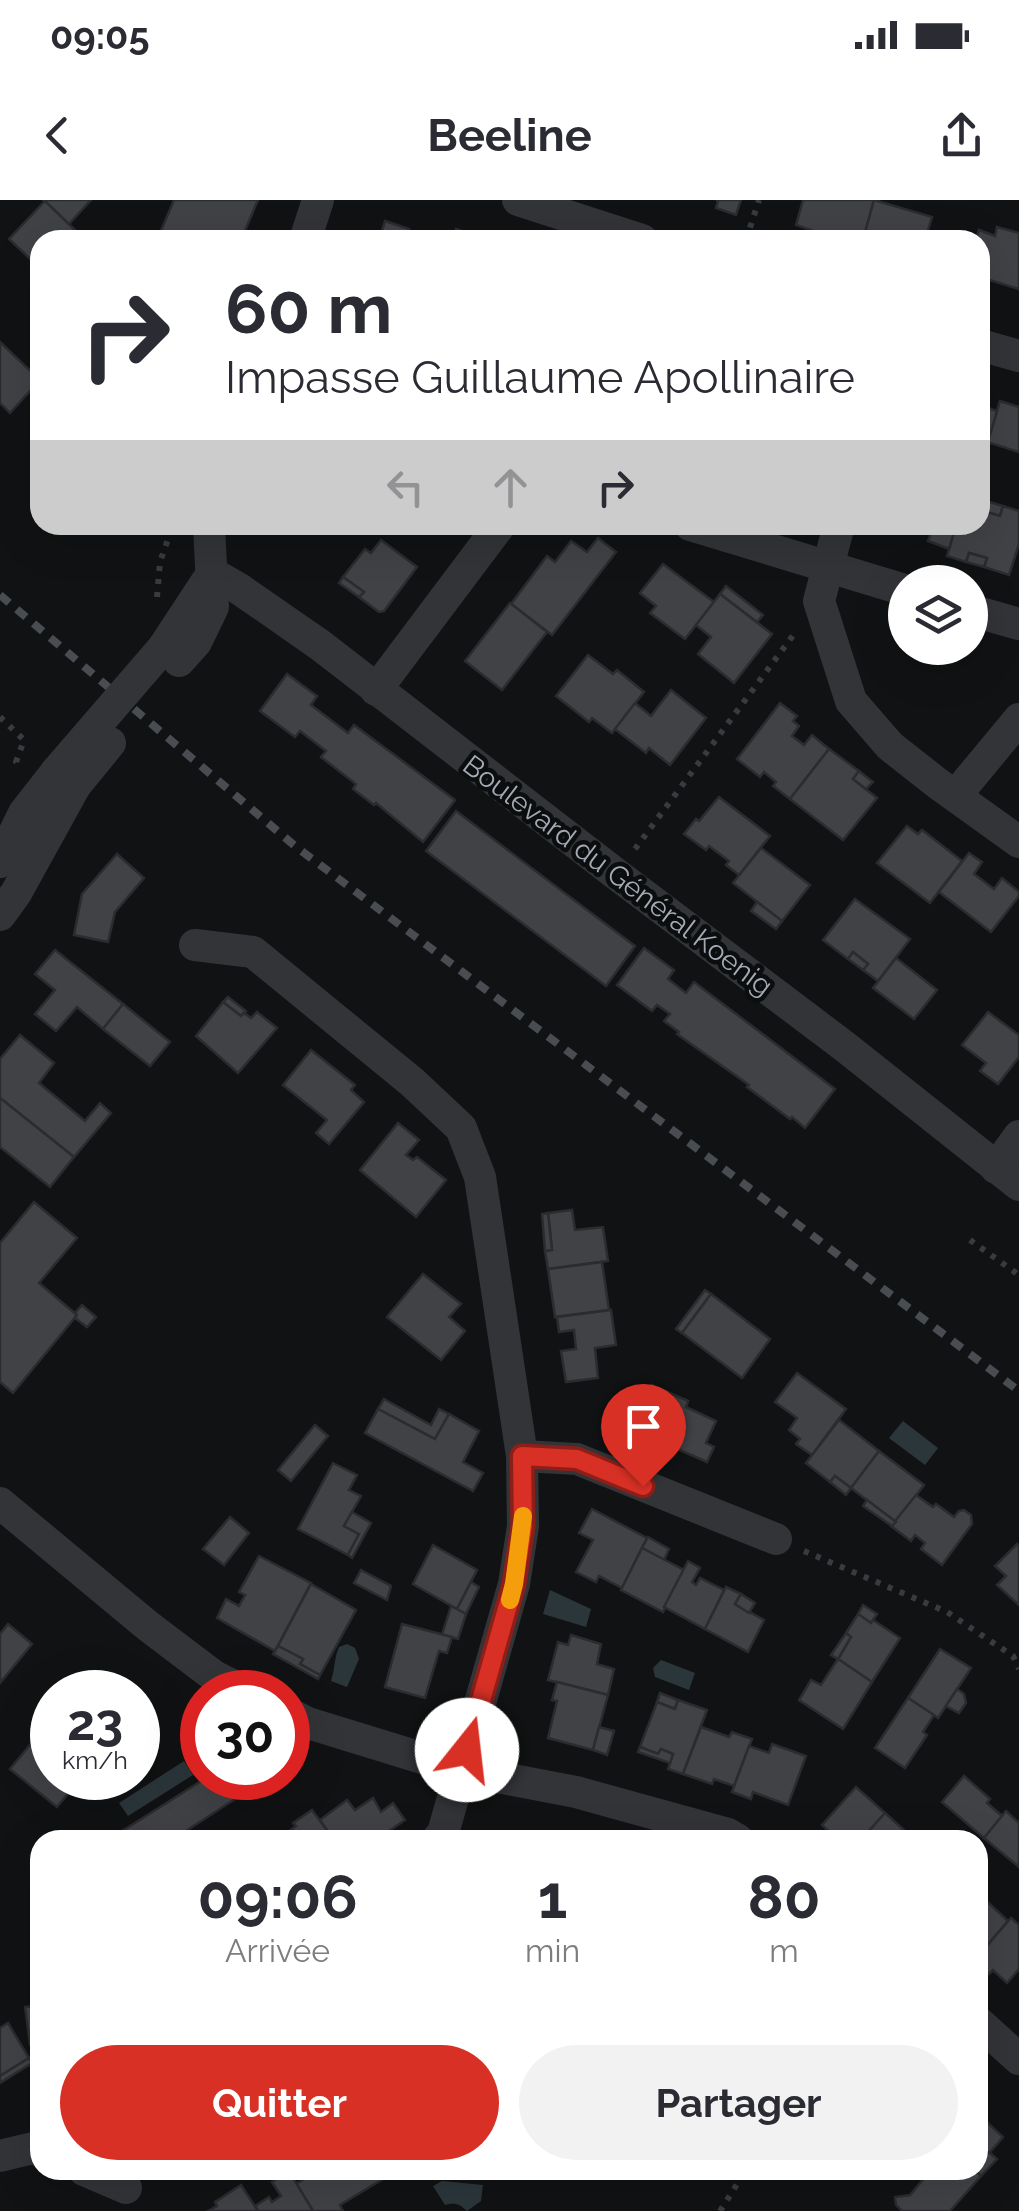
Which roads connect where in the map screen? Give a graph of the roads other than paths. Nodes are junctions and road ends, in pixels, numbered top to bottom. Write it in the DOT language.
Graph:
graph roads {
  1 [pos="318,200"];
  2 [pos="518,200"];
  3 [pos="309,230"];
  4 [pos="611,230"];
  5 [pos="990,348"];
  6 [pos="1019,356"];
  7 [pos="209,535"];
  8 [pos="492,535"];
  9 [pos="722,535"];
  10 [pos="836,535"];
  11 [pos="826,567"];
  12 [pos="212,573"];
  13 [pos="888,585"];
  14 [pos="988,615"];
  15 [pos="1019,624"];
  16 [pos="376,690"];
  17 [pos="1019,718"];
  18 [pos="52,776"];
  19 [pos="956,795"];
  20 [pos="1019,842"];
  21 [pos="0,862"];
  22 [pos="0,914"];
  23 [pos="194,945"];
  24 [pos="1019,1136"];
  25 [pos="1008,1176"];
  26 [pos="522,1456"];
  27 [pos="0,1504"];
  28 [pos="776,1539"];
  29 [pos="206,1670"];
  30 [pos="310,1725"];
  31 [pos="461,1770"];
  32 [pos="443,1830"];
  33 [pos="714,1830"];
  34 [pos="988,2031"];
  35 [pos="1019,2060"];
  36 [pos="30,2149"];
  37 [pos="0,2156"];
  38 [pos="107,2180"];
  39 [pos="126,2188"];
  1 -- 3 [label="street"];
  2 -- 4 [label="street"];
  5 -- 6 [label="street"];
  7 -- 12 [label="street"];
  8 -- 16 [label="street"];
  9 -- 11 [label="street"];
  10 -- 11 [label="street"];
  11 -- 13 [label="street"];
  11 -- 19 [label="street"];
  12 -- 16 [label="street, Boulevard du Général Koenig"];
  12 -- 18 [label="street, bridge"];
  14 -- 15 [label="street"];
  16 -- 25 [label="street, Boulevard du Général Koenig"];
  17 -- 19 [label="street"];
  18 -- 21 [label="street"];
  18 -- 22 [label="street"];
  19 -- 20 [label="street"];
  23 -- 26 [label="street"];
  24 -- 25 [label="street"];
  26 -- 28 [label="street"];
  26 -- 31 [label="street"];
  27 -- 29 [label="street"];
  30 -- 31 [label="street"];
  31 -- 32 [label="street"];
  31 -- 33 [label="street"];
  34 -- 35 [label="street"];
  36 -- 37 [label="street"];
  38 -- 39 [label="street"];
}
